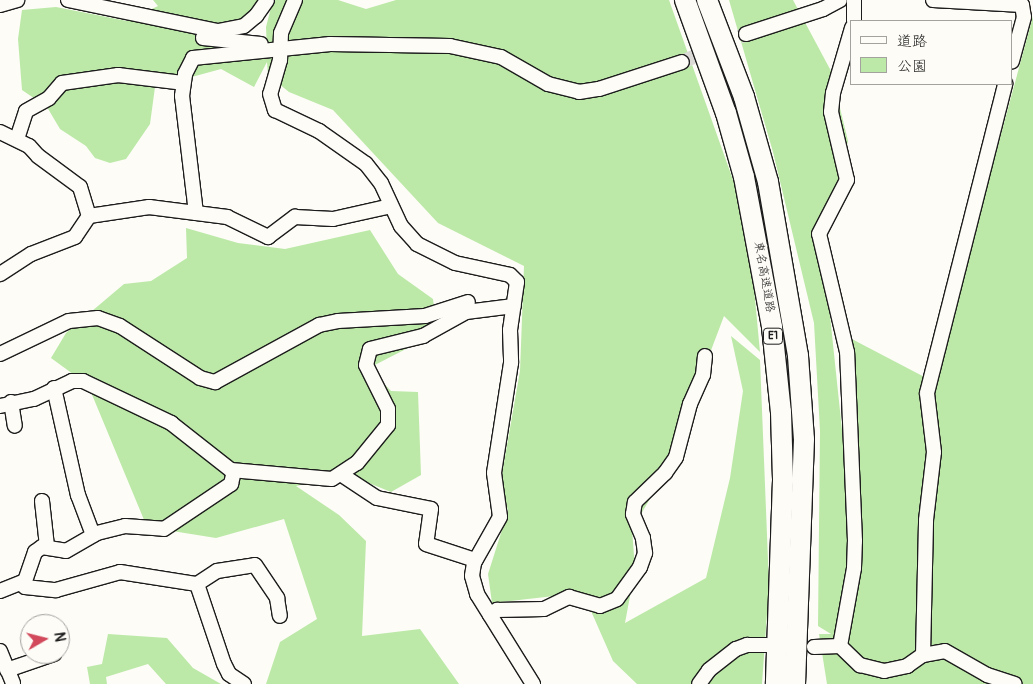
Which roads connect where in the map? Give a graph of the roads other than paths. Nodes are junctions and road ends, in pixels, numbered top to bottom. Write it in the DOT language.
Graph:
graph roads {
  1 [pos="17,0"];
  2 [pos="68,0"];
  3 [pos="268,0"];
  4 [pos="295,0"];
  5 [pos="684,0"];
  6 [pos="707,0"];
  7 [pos="840,0"];
  8 [pos="854,0"];
  9 [pos="933,0"];
  10 [pos="0,5"];
  11 [pos="136,14"];
  12 [pos="854,20"];
  13 [pos="746,34"];
  14 [pos="850,35"];
  15 [pos="281,49"];
  16 [pos="1013,57"];
  17 [pos="682,62"];
  18 [pos="183,84"];
  19 [pos="1005,85"];
  20 [pos="0,132"];
  21 [pos="17,139"];
  22 [pos="392,206"];
  23 [pos="196,213"];
  24 [pos="89,216"];
  25 [pos="0,274"];
  26 [pos="514,306"];
  27 [pos="478,309"];
  28 [pos="0,354"];
  29 [pos="705,356"];
  30 [pos="54,388"];
  31 [pos="6,404"];
  32 [pos="15,426"];
  33 [pos="234,471"];
  34 [pos="342,475"];
  35 [pos="42,501"];
  36 [pos="92,535"];
  37 [pos="47,546"];
  38 [pos="475,560"];
  39 [pos="22,583"];
  40 [pos="196,584"];
  41 [pos="0,591"];
  42 [pos="490,614"];
  43 [pos="280,616"];
  44 [pos="797,634"];
  45 [pos="767,645"];
  46 [pos="840,646"];
  47 [pos="814,647"];
  48 [pos="0,651"];
  49 [pos="923,656"];
  50 [pos="25,664"];
  51 [pos="7,670"];
  52 [pos="13,684"];
  53 [pos="244,684"];
  54 [pos="534,684"];
  55 [pos="699,684"];
  56 [pos="776,684"];
  57 [pos="795,684"];
  58 [pos="799,684"];
  59 [pos="1015,684"];
  1 -- 10 [label="street"];
  2 -- 11 [label="street"];
  3 -- 11 [label="street"];
  4 -- 15 [label="street"];
  5 -- 56 [label="highway, 東名高速道路 / E1"];
  6 -- 44 [label="highway, 東名高速道路 / E1"];
  7 -- 13 [label="street"];
  8 -- 12 [label="street"];
  9 -- 16 [label="street"];
  11 -- 15 [label="street"];
  14 -- 46 [label="street"];
  15 -- 17 [label="street"];
  15 -- 18 [label="street"];
  15 -- 22 [label="street"];
  18 -- 21 [label="street"];
  18 -- 23 [label="street"];
  19 -- 49 [label="street"];
  20 -- 21 [label="street"];
  21 -- 24 [label="street"];
  22 -- 23 [label="street"];
  22 -- 26 [label="street"];
  23 -- 24 [label="street"];
  24 -- 25 [label="street"];
  26 -- 27 [label="street"];
  26 -- 38 [label="street"];
  27 -- 28 [label="street"];
  27 -- 34 [label="street"];
  29 -- 42 [label="street"];
  30 -- 31 [label="street"];
  30 -- 33 [label="street"];
  30 -- 36 [label="street"];
  31 -- 32 [label="street"];
  33 -- 34 [label="street"];
  33 -- 36 [label="street"];
  34 -- 38 [label="street"];
  35 -- 37 [label="street"];
  36 -- 37 [label="street"];
  37 -- 39 [label="street"];
  38 -- 42 [label="street"];
  39 -- 40 [label="street"];
  39 -- 41 [label="street"];
  40 -- 43 [label="street"];
  40 -- 53 [label="street"];
  42 -- 54 [label="street"];
  44 -- 57 [label="highway, 東名高速道路 / E1"];
  44 -- 58 [label="highway"];
  45 -- 55 [label="street"];
  46 -- 47 [label="street"];
  46 -- 49 [label="street"];
  48 -- 51 [label="street"];
  49 -- 59 [label="street"];
  50 -- 51 [label="street"];
  51 -- 52 [label="street"];
}
